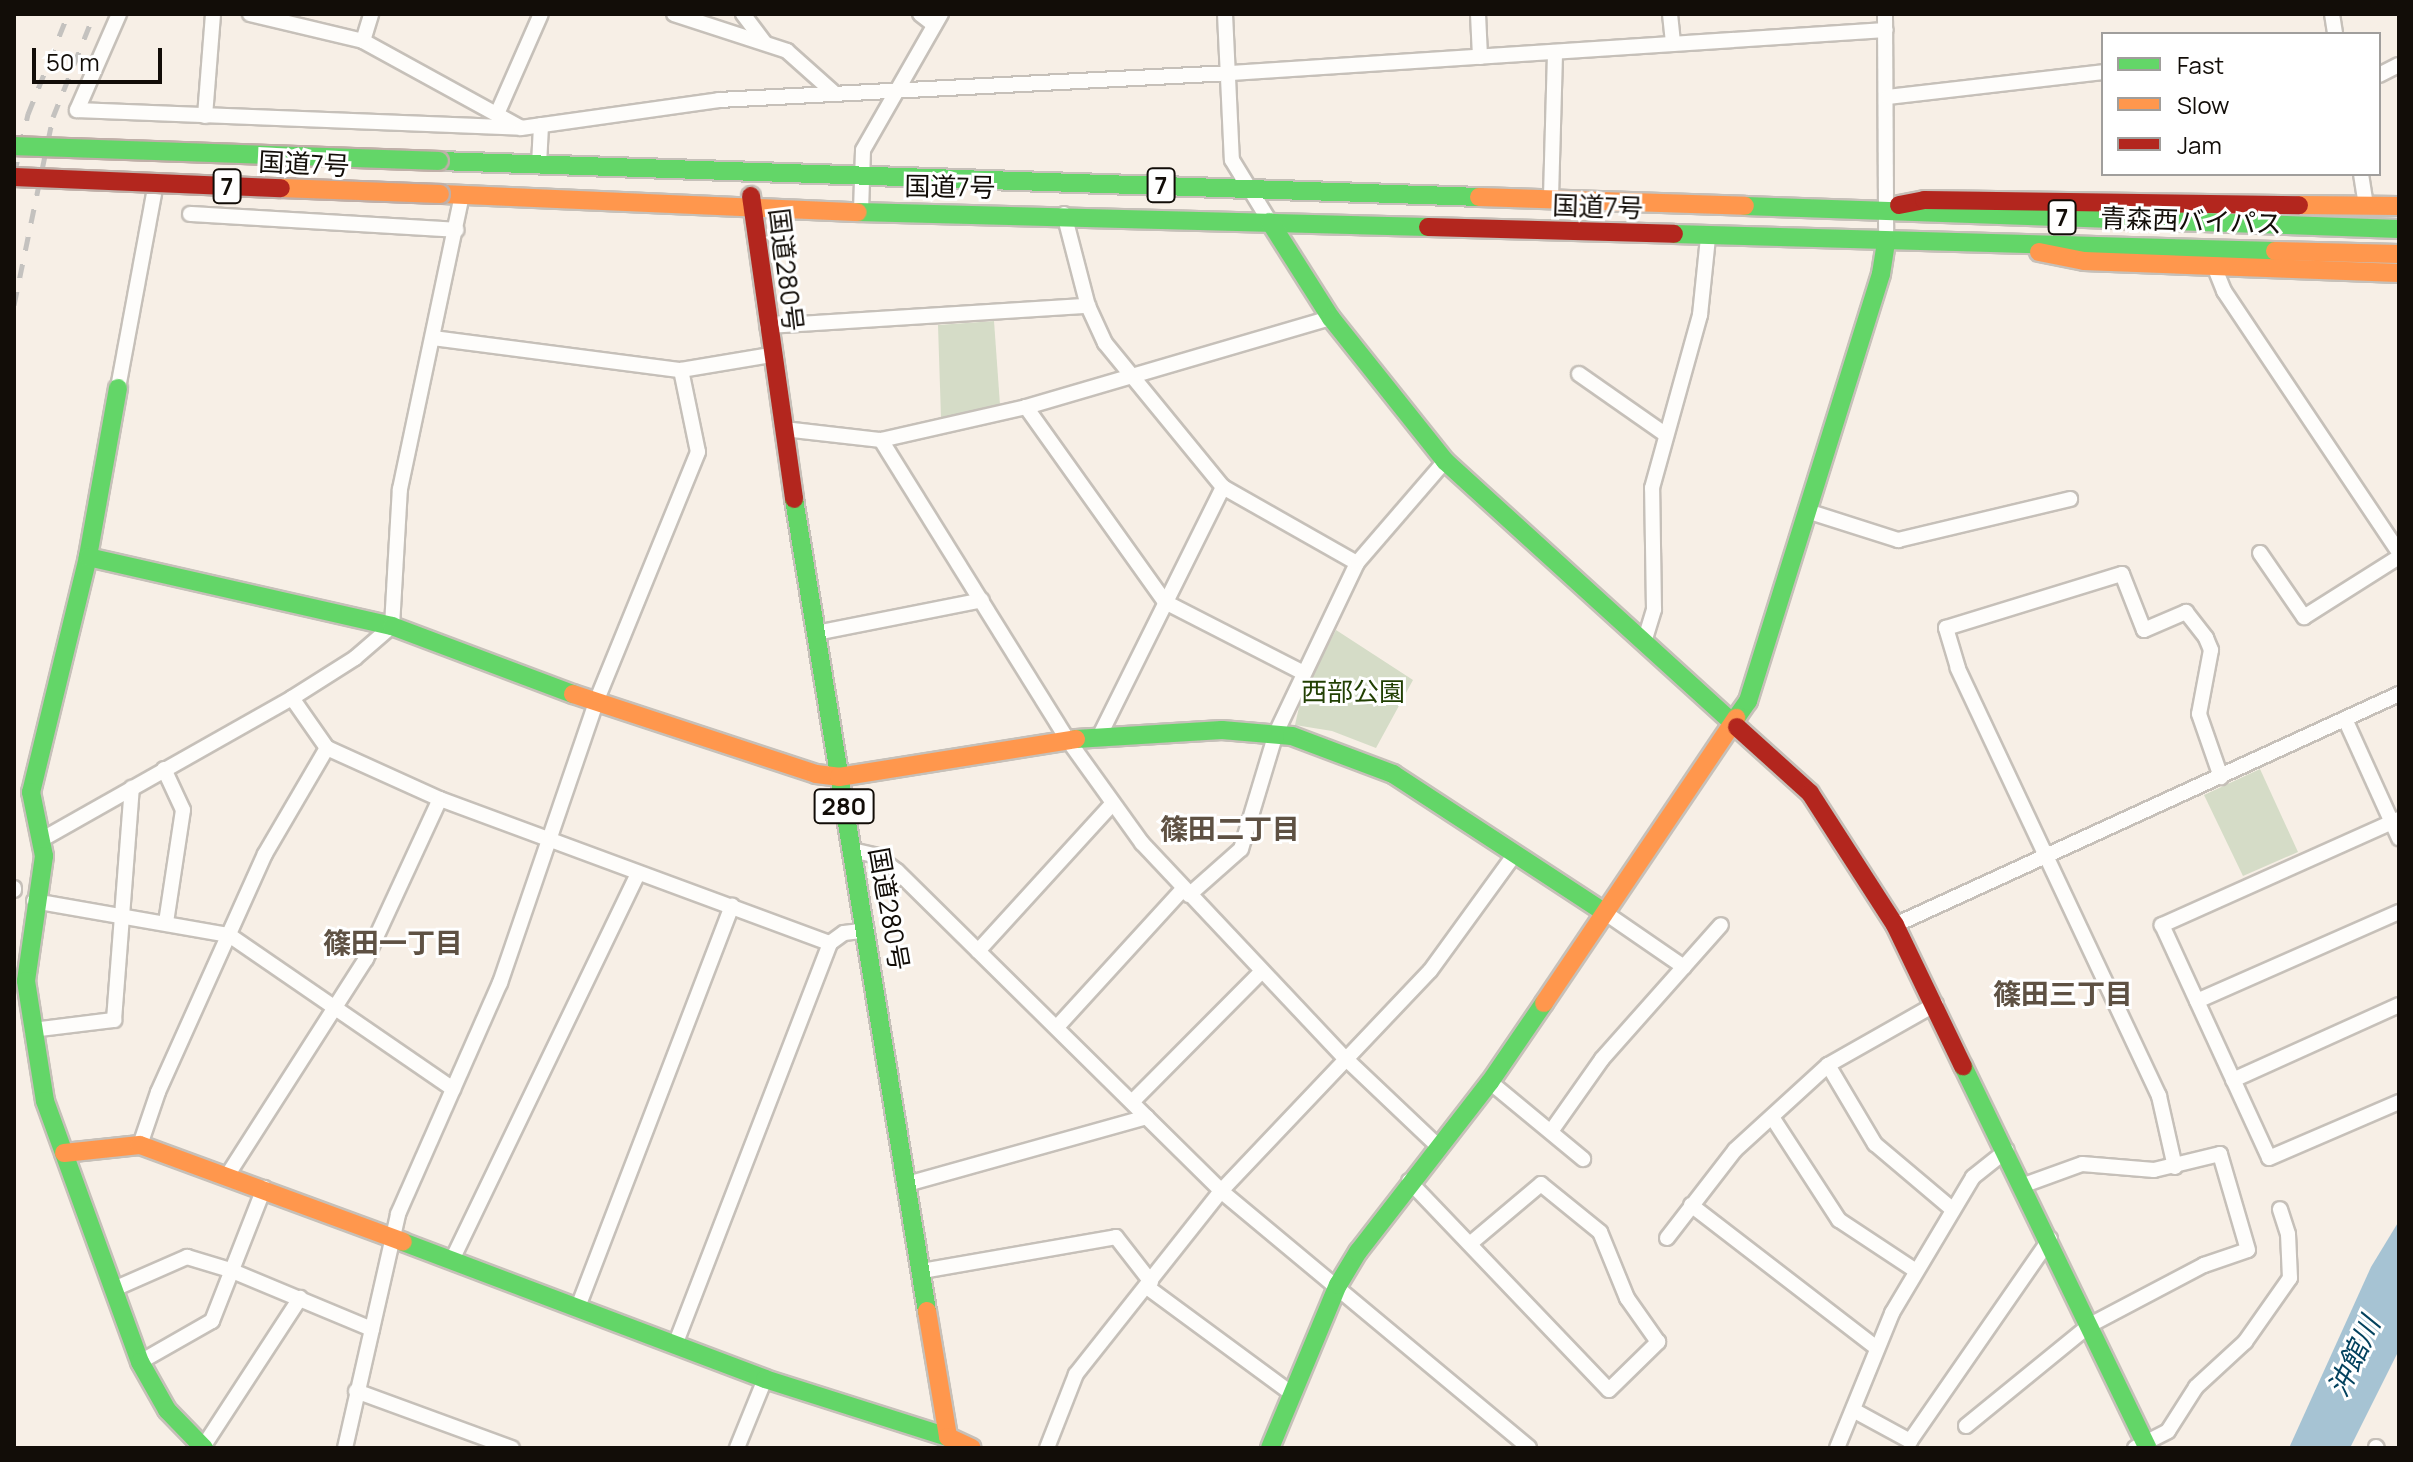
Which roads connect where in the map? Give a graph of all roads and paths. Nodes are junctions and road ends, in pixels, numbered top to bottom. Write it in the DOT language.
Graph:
graph roads {
  1 [pos="119,14"];
  2 [pos="213,14"];
  3 [pos="250,14"];
  4 [pos="371,14"];
  5 [pos="541,14"];
  6 [pos="674,14"];
  7 [pos="743,14"];
  8 [pos="920,14"];
  9 [pos="1225,14"];
  10 [pos="1478,14"];
  11 [pos="1670,14"];
  12 [pos="1885,14"];
  13 [pos="938,20"];
  14 [pos="1886,30"];
  15 [pos="363,41"];
  16 [pos="764,42"];
  17 [pos="1673,44"];
  18 [pos="1555,52"];
  19 [pos="1480,57"];
  20 [pos="2399,65"];
  21 [pos="2101,72"];
  22 [pos="1231,73"];
  23 [pos="2381,74"];
  24 [pos="896,91"];
  25 [pos="833,92"];
  26 [pos="1888,97"];
  27 [pos="497,114"];
  28 [pos="205,116"];
  29 [pos="541,125"];
  30 [pos="521,128"];
  31 [pos="14,146"];
  32 [pos="539,165"];
  33 [pos="752,174"];
  34 [pos="2361,176"];
  35 [pos="14,177"];
  36 [pos="861,177"];
  37 [pos="156,182"];
  38 [pos="1248,187"];
  39 [pos="462,195"];
  40 [pos="1551,197"];
  41 [pos="2366,205"];
  42 [pos="2399,206"];
  43 [pos="1884,208"];
  44 [pos="751,209"];
  45 [pos="861,211"];
  46 [pos="190,214"];
  47 [pos="1064,214"];
  48 [pos="1270,222"];
  49 [pos="2399,229"];
  50 [pos="457,230"];
  51 [pos="1708,237"];
  52 [pos="1886,242"];
  53 [pos="2005,245"];
  54 [pos="2399,254"];
  55 [pos="2214,266"];
  56 [pos="2399,273"];
  57 [pos="1088,306"];
  58 [pos="1331,318"];
  59 [pos="767,326"];
  60 [pos="433,338"];
  61 [pos="771,355"];
  62 [pos="681,370"];
  63 [pos="1579,374"];
  64 [pos="1134,377"];
  65 [pos="118,388"];
  66 [pos="1026,407"];
  67 [pos="784,429"];
  68 [pos="1666,435"];
  69 [pos="881,440"];
  70 [pos="1445,461"];
  71 [pos="1223,487"];
  72 [pos="2070,499"];
  73 [pos="1807,511"];
  74 [pos="2260,553"];
  75 [pos="2399,555"];
  76 [pos="88,557"];
  77 [pos="1357,563"];
  78 [pos="982,600"];
  79 [pos="1165,602"];
  80 [pos="392,626"];
  81 [pos="816,633"];
  82 [pos="1645,639"];
  83 [pos="1304,673"];
  84 [pos="2399,694"];
  85 [pos="292,698"];
  86 [pos="596,702"];
  87 [pos="2345,719"];
  88 [pos="1735,723"];
  89 [pos="1276,733"];
  90 [pos="1100,735"];
  91 [pos="1068,740"];
  92 [pos="327,748"];
  93 [pos="164,769"];
  94 [pos="839,777"];
  95 [pos="2221,777"];
  96 [pos="132,788"];
  97 [pos="440,799"];
  98 [pos="1112,804"];
  99 [pos="2396,820"];
  100 [pos="2399,838"];
  101 [pos="41,840"];
  102 [pos="548,840"];
  103 [pos="852,850"];
  104 [pos="1515,854"];
  105 [pos="2045,855"];
  106 [pos="638,873"];
  107 [pos="1186,892"];
  108 [pos="34,901"];
  109 [pos="732,906"];
  110 [pos="1604,912"];
  111 [pos="2399,912"];
  112 [pos="126,916"];
  113 [pos="166,923"];
  114 [pos="1721,925"];
  115 [pos="1895,925"];
  116 [pos="867,930"];
  117 [pos="229,935"];
  118 [pos="830,943"];
  119 [pos="978,951"];
  120 [pos="1684,967"];
  121 [pos="1261,972"];
  122 [pos="2197,1001"];
  123 [pos="1936,1004"];
  124 [pos="2399,1005"];
  125 [pos="332,1009"];
  126 [pos="1057,1027"];
  127 [pos="32,1030"];
  128 [pos="1344,1057"];
  129 [pos="1828,1065"];
  130 [pos="2233,1080"];
  131 [pos="1490,1082"];
  132 [pos="453,1089"];
  133 [pos="1132,1102"];
  134 [pos="2399,1102"];
  135 [pos="1147,1117"];
  136 [pos="1772,1117"];
  137 [pos="1552,1130"];
  138 [pos="140,1145"];
  139 [pos="1440,1148"];
  140 [pos="2007,1150"];
  141 [pos="64,1153"];
  142 [pos="1583,1159"];
  143 [pos="2175,1167"];
  144 [pos="227,1176"];
  145 [pos="1409,1181"];
  146 [pos="907,1184"];
  147 [pos="2024,1185"];
  148 [pos="264,1188"];
  149 [pos="1221,1191"];
  150 [pos="1691,1205"];
  151 [pos="1952,1209"];
  152 [pos="2280,1209"];
  153 [pos="391,1237"];
  154 [pos="1667,1238"];
  155 [pos="2050,1239"];
  156 [pos="1471,1243"];
  157 [pos="452,1260"];
  158 [pos="230,1270"];
  159 [pos="922,1271"];
  160 [pos="1916,1271"];
  161 [pos="1149,1284"];
  162 [pos="1338,1285"];
  163 [pos="114,1289"];
  164 [pos="300,1298"];
  165 [pos="578,1307"];
  166 [pos="2090,1325"];
  167 [pos="372,1329"];
  168 [pos="675,1345"];
  169 [pos="1874,1346"];
  170 [pos="140,1362"];
  171 [pos="765,1379"];
  172 [pos="356,1391"];
  173 [pos="1291,1393"];
  174 [pos="1855,1411"];
  175 [pos="1966,1426"];
  176 [pos="948,1437"];
  177 [pos="194,1445"];
  178 [pos="2143,1446"];
  179 [pos="345,1448"];
  180 [pos="512,1448"];
  181 [pos="737,1448"];
  182 [pos="972,1448"];
  183 [pos="1047,1448"];
  184 [pos="1270,1448"];
  185 [pos="1529,1448"];
  186 [pos="1837,1448"];
  1 -- 28 [label="street"];
  2 -- 28 [label="street"];
  3 -- 15 [label="street"];
  4 -- 15 [label="street"];
  5 -- 27 [label="street"];
  6 -- 16 [label="street"];
  7 -- 16 [label="street"];
  8 -- 13 [label="street"];
  9 -- 22 [label="street"];
  10 -- 19 [label="street"];
  11 -- 17 [label="street"];
  12 -- 14 [label="street"];
  13 -- 24 [label="street"];
  14 -- 17 [label="street"];
  14 -- 26 [label="street"];
  15 -- 27 [label="street"];
  16 -- 25 [label="street"];
  17 -- 18 [label="street"];
  18 -- 19 [label="street"];
  18 -- 40 [label="street"];
  19 -- 22 [label="street"];
  20 -- 23 [label="street"];
  21 -- 26 [label="street"];
  22 -- 24 [label="street"];
  22 -- 38 [label="street"];
  24 -- 25 [label="street"];
  24 -- 36 [label="street"];
  25 -- 29 [label="street"];
  26 -- 43 [label="street"];
  27 -- 30 [label="street"];
  28 -- 30 [label="street"];
  29 -- 30 [label="street"];
  29 -- 32 [label="street"];
  31 -- 32 [label="main road, 国道7号 / 7, bridge"];
  32 -- 33 [label="main road, 国道7号 / 7"];
  33 -- 36 [label="main road, 国道7号 / 7"];
  33 -- 44 [label="main road, 国道280号 / 280"];
  34 -- 41 [label="street"];
  35 -- 37 [label="main road, 国道7号 / 7, bridge"];
  36 -- 38 [label="main road, 国道7号 / 7"];
  36 -- 45 [label="street"];
  37 -- 39 [label="main road, 国道7号 / 7, bridge"];
  37 -- 65 [label="street"];
  38 -- 40 [label="main road, 国道7号 / 7"];
  38 -- 48 [label="street"];
  39 -- 44 [label="main road, 国道7号 / 7"];
  39 -- 50 [label="street"];
  40 -- 43 [label="main road, 国道7号 / 7"];
  41 -- 42 [label="main road"];
  41 -- 43 [label="main road"];
  43 -- 49 [label="main road, 青森西バイパス / 7"];
  43 -- 52 [label="street"];
  44 -- 45 [label="main road, 国道7号 / 7"];
  44 -- 59 [label="main road, 国道280号 / 280"];
  45 -- 47 [label="main road, 国道7号 / 7"];
  46 -- 50 [label="street"];
  47 -- 48 [label="main road, 国道7号 / 7"];
  47 -- 57 [label="street"];
  48 -- 51 [label="main road, 国道7号 / 7"];
  48 -- 58 [label="main road"];
  50 -- 60 [label="street"];
  51 -- 52 [label="main road, 国道7号 / 7"];
  51 -- 68 [label="street"];
  52 -- 53 [label="main road, 青森西バイパス / 7"];
  52 -- 73 [label="main road"];
  53 -- 54 [label="main road, 青森西バイパス / 7"];
  53 -- 55 [label="main road"];
  55 -- 56 [label="main road"];
  55 -- 75 [label="street"];
  57 -- 59 [label="street"];
  57 -- 64 [label="street"];
  58 -- 64 [label="street"];
  58 -- 70 [label="main road"];
  59 -- 61 [label="main road, 国道280号 / 280"];
  60 -- 62 [label="street"];
  60 -- 80 [label="street"];
  61 -- 62 [label="street"];
  61 -- 67 [label="main road, 国道280号 / 280"];
  62 -- 86 [label="street"];
  63 -- 68 [label="street"];
  64 -- 66 [label="street"];
  64 -- 71 [label="street"];
  65 -- 76 [label="main road"];
  66 -- 69 [label="street"];
  66 -- 79 [label="street"];
  67 -- 69 [label="street"];
  67 -- 81 [label="main road, 国道280号 / 280"];
  68 -- 82 [label="street"];
  69 -- 78 [label="street"];
  70 -- 77 [label="street"];
  70 -- 82 [label="main road"];
  71 -- 77 [label="street"];
  71 -- 79 [label="street"];
  72 -- 73 [label="street"];
  73 -- 88 [label="main road"];
  74 -- 75 [label="street"];
  76 -- 80 [label="main road"];
  76 -- 101 [label="main road"];
  77 -- 83 [label="street"];
  78 -- 81 [label="street"];
  78 -- 91 [label="street"];
  79 -- 83 [label="street"];
  79 -- 90 [label="street"];
  80 -- 85 [label="street"];
  80 -- 86 [label="main road"];
  81 -- 94 [label="main road, 国道280号 / 280"];
  82 -- 88 [label="main road"];
  83 -- 89 [label="street"];
  84 -- 87 [label="street"];
  85 -- 92 [label="street"];
  85 -- 93 [label="street"];
  86 -- 94 [label="main road"];
  86 -- 102 [label="street"];
  87 -- 95 [label="street"];
  87 -- 99 [label="street"];
  88 -- 110 [label="main road"];
  88 -- 115 [label="main road"];
  89 -- 90 [label="main road"];
  89 -- 104 [label="main road"];
  89 -- 107 [label="street"];
  90 -- 91 [label="main road"];
  91 -- 94 [label="main road"];
  91 -- 98 [label="street"];
  92 -- 97 [label="street"];
  92 -- 117 [label="street"];
  93 -- 96 [label="street"];
  93 -- 113 [label="street"];
  94 -- 103 [label="main road, 国道280号 / 280"];
  95 -- 105 [label="street"];
  95 -- 105 [label="street"];
  96 -- 101 [label="street"];
  96 -- 112 [label="street"];
  97 -- 102 [label="street"];
  97 -- 125 [label="street"];
  98 -- 107 [label="street"];
  98 -- 119 [label="street"];
  99 -- 100 [label="street"];
  99 -- 122 [label="street"];
  101 -- 108 [label="main road"];
  102 -- 106 [label="street"];
  102 -- 132 [label="street"];
  103 -- 116 [label="main road, 国道280号 / 280"];
  103 -- 119 [label="street"];
  104 -- 110 [label="main road"];
  104 -- 128 [label="street"];
  105 -- 115 [label="street"];
  105 -- 143 [label="street"];
  106 -- 109 [label="street"];
  106 -- 157 [label="street"];
  107 -- 121 [label="street"];
  107 -- 126 [label="street"];
  108 -- 112 [label="street"];
  108 -- 127 [label="main road"];
  109 -- 118 [label="street"];
  109 -- 165 [label="street"];
  110 -- 120 [label="street"];
  110 -- 131 [label="main road"];
  111 -- 122 [label="street"];
  112 -- 113 [label="street"];
  112 -- 127 [label="street"];
  113 -- 117 [label="street"];
  114 -- 120 [label="street"];
  115 -- 123 [label="main road"];
  116 -- 118 [label="street"];
  116 -- 146 [label="main road, 国道280号 / 280"];
  117 -- 125 [label="street"];
  117 -- 138 [label="street"];
  118 -- 168 [label="street"];
  119 -- 126 [label="street"];
  120 -- 137 [label="street"];
  121 -- 128 [label="street"];
  121 -- 133 [label="street"];
  122 -- 130 [label="street"];
  123 -- 129 [label="street"];
  123 -- 140 [label="main road"];
  124 -- 130 [label="street"];
  125 -- 132 [label="street"];
  125 -- 144 [label="street"];
  126 -- 133 [label="street"];
  127 -- 141 [label="main road"];
  128 -- 139 [label="street"];
  128 -- 149 [label="street"];
  129 -- 136 [label="street"];
  129 -- 151 [label="street"];
  130 -- 134 [label="street"];
  131 -- 137 [label="street"];
  131 -- 139 [label="main road"];
  132 -- 153 [label="street"];
  133 -- 135 [label="street"];
  135 -- 146 [label="street"];
  135 -- 149 [label="street"];
  136 -- 150 [label="street"];
  136 -- 160 [label="street"];
  137 -- 142 [label="street"];
  138 -- 141 [label="main road"];
  138 -- 144 [label="main road"];
  139 -- 145 [label="main road"];
  140 -- 147 [label="main road"];
  140 -- 151 [label="street"];
  141 -- 163 [label="main road"];
  143 -- 147 [label="street"];
  143 -- 166 [label="street"];
  144 -- 148 [label="main road"];
  145 -- 156 [label="street"];
  145 -- 162 [label="main road"];
  146 -- 159 [label="main road, 国道280号 / 280"];
  147 -- 155 [label="main road"];
  148 -- 153 [label="main road"];
  148 -- 158 [label="street"];
  149 -- 161 [label="street"];
  149 -- 162 [label="street"];
  150 -- 154 [label="street"];
  150 -- 169 [label="street"];
  151 -- 160 [label="street"];
  152 -- 178 [label="street"];
  153 -- 157 [label="main road"];
  153 -- 167 [label="street"];
  155 -- 166 [label="main road"];
  155 -- 174 [label="street"];
  156 -- 156 [label="street"];
  157 -- 165 [label="main road"];
  158 -- 163 [label="street"];
  158 -- 164 [label="street"];
  158 -- 170 [label="street"];
  159 -- 161 [label="street"];
  159 -- 176 [label="main road, 国道280号 / 280"];
  160 -- 169 [label="street"];
  161 -- 173 [label="street"];
  161 -- 183 [label="street"];
  162 -- 173 [label="main road"];
  162 -- 185 [label="street"];
  163 -- 170 [label="main road"];
  164 -- 167 [label="street"];
  164 -- 177 [label="street"];
  165 -- 168 [label="main road"];
  166 -- 175 [label="street"];
  166 -- 178 [label="main road"];
  167 -- 172 [label="street"];
  168 -- 171 [label="main road"];
  169 -- 174 [label="street"];
  170 -- 177 [label="main road"];
  171 -- 176 [label="main road"];
  171 -- 181 [label="street"];
  172 -- 179 [label="street"];
  172 -- 180 [label="street"];
  173 -- 184 [label="main road"];
  174 -- 186 [label="street"];
  176 -- 182 [label="main road"];
}
